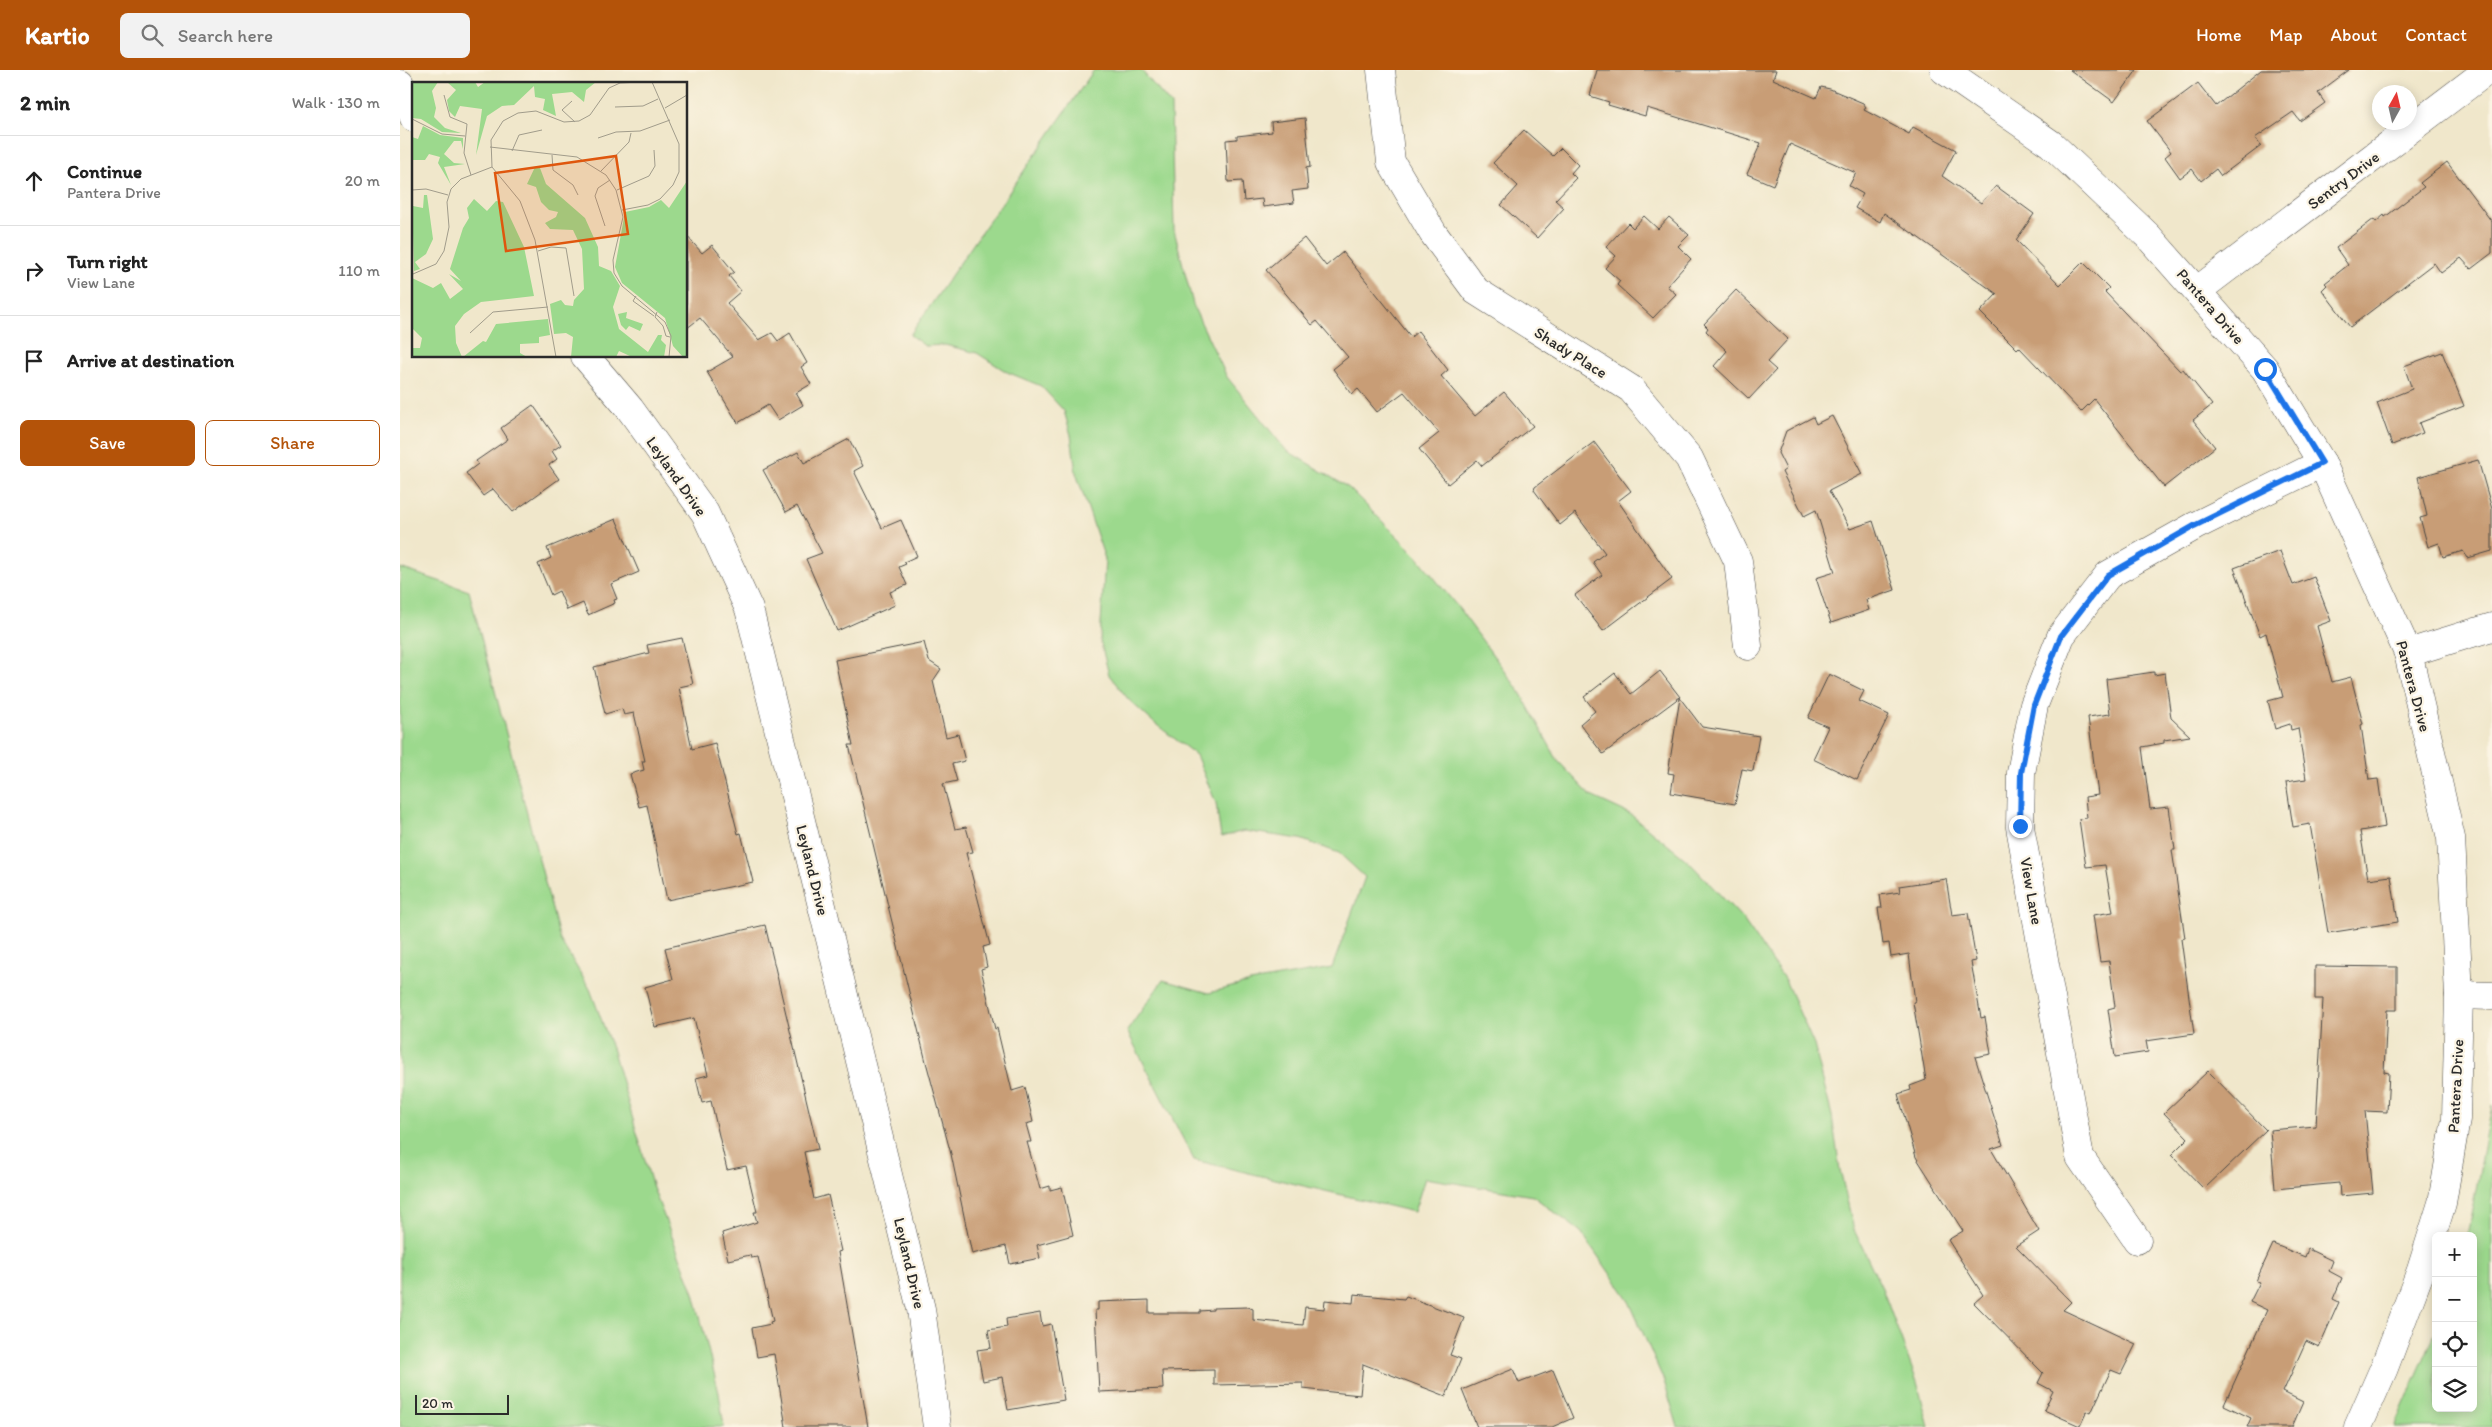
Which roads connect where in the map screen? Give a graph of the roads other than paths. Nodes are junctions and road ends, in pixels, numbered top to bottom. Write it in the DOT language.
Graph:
graph roads {
  1 [pos="1381,70"];
  2 [pos="1944,70"];
  3 [pos="2488,70"];
  4 [pos="400,84"];
  5 [pos="412,113"];
  6 [pos="2198,290"];
  7 [pos="587,358"];
  8 [pos="2322,463"];
  9 [pos="2492,627"];
  10 [pos="1748,646"];
  11 [pos="2408,653"];
  12 [pos="2459,995"];
  13 [pos="2492,996"];
  14 [pos="2137,1240"];
  15 [pos="937,1427"];
  16 [pos="2358,1427"];
  1 -- 10 [label="street, Shady Place"];
  2 -- 6 [label="street, Pantera Drive"];
  3 -- 6 [label="street, Sentry Drive"];
  4 -- 5 [label="street"];
  6 -- 8 [label="street, Pantera Drive"];
  7 -- 15 [label="street, Leyland Drive"];
  8 -- 11 [label="street, Pantera Drive"];
  8 -- 14 [label="street, View Lane"];
  9 -- 11 [label="street"];
  11 -- 12 [label="street, Pantera Drive"];
  12 -- 13 [label="street"];
  12 -- 16 [label="street, Pantera Drive"];
}
